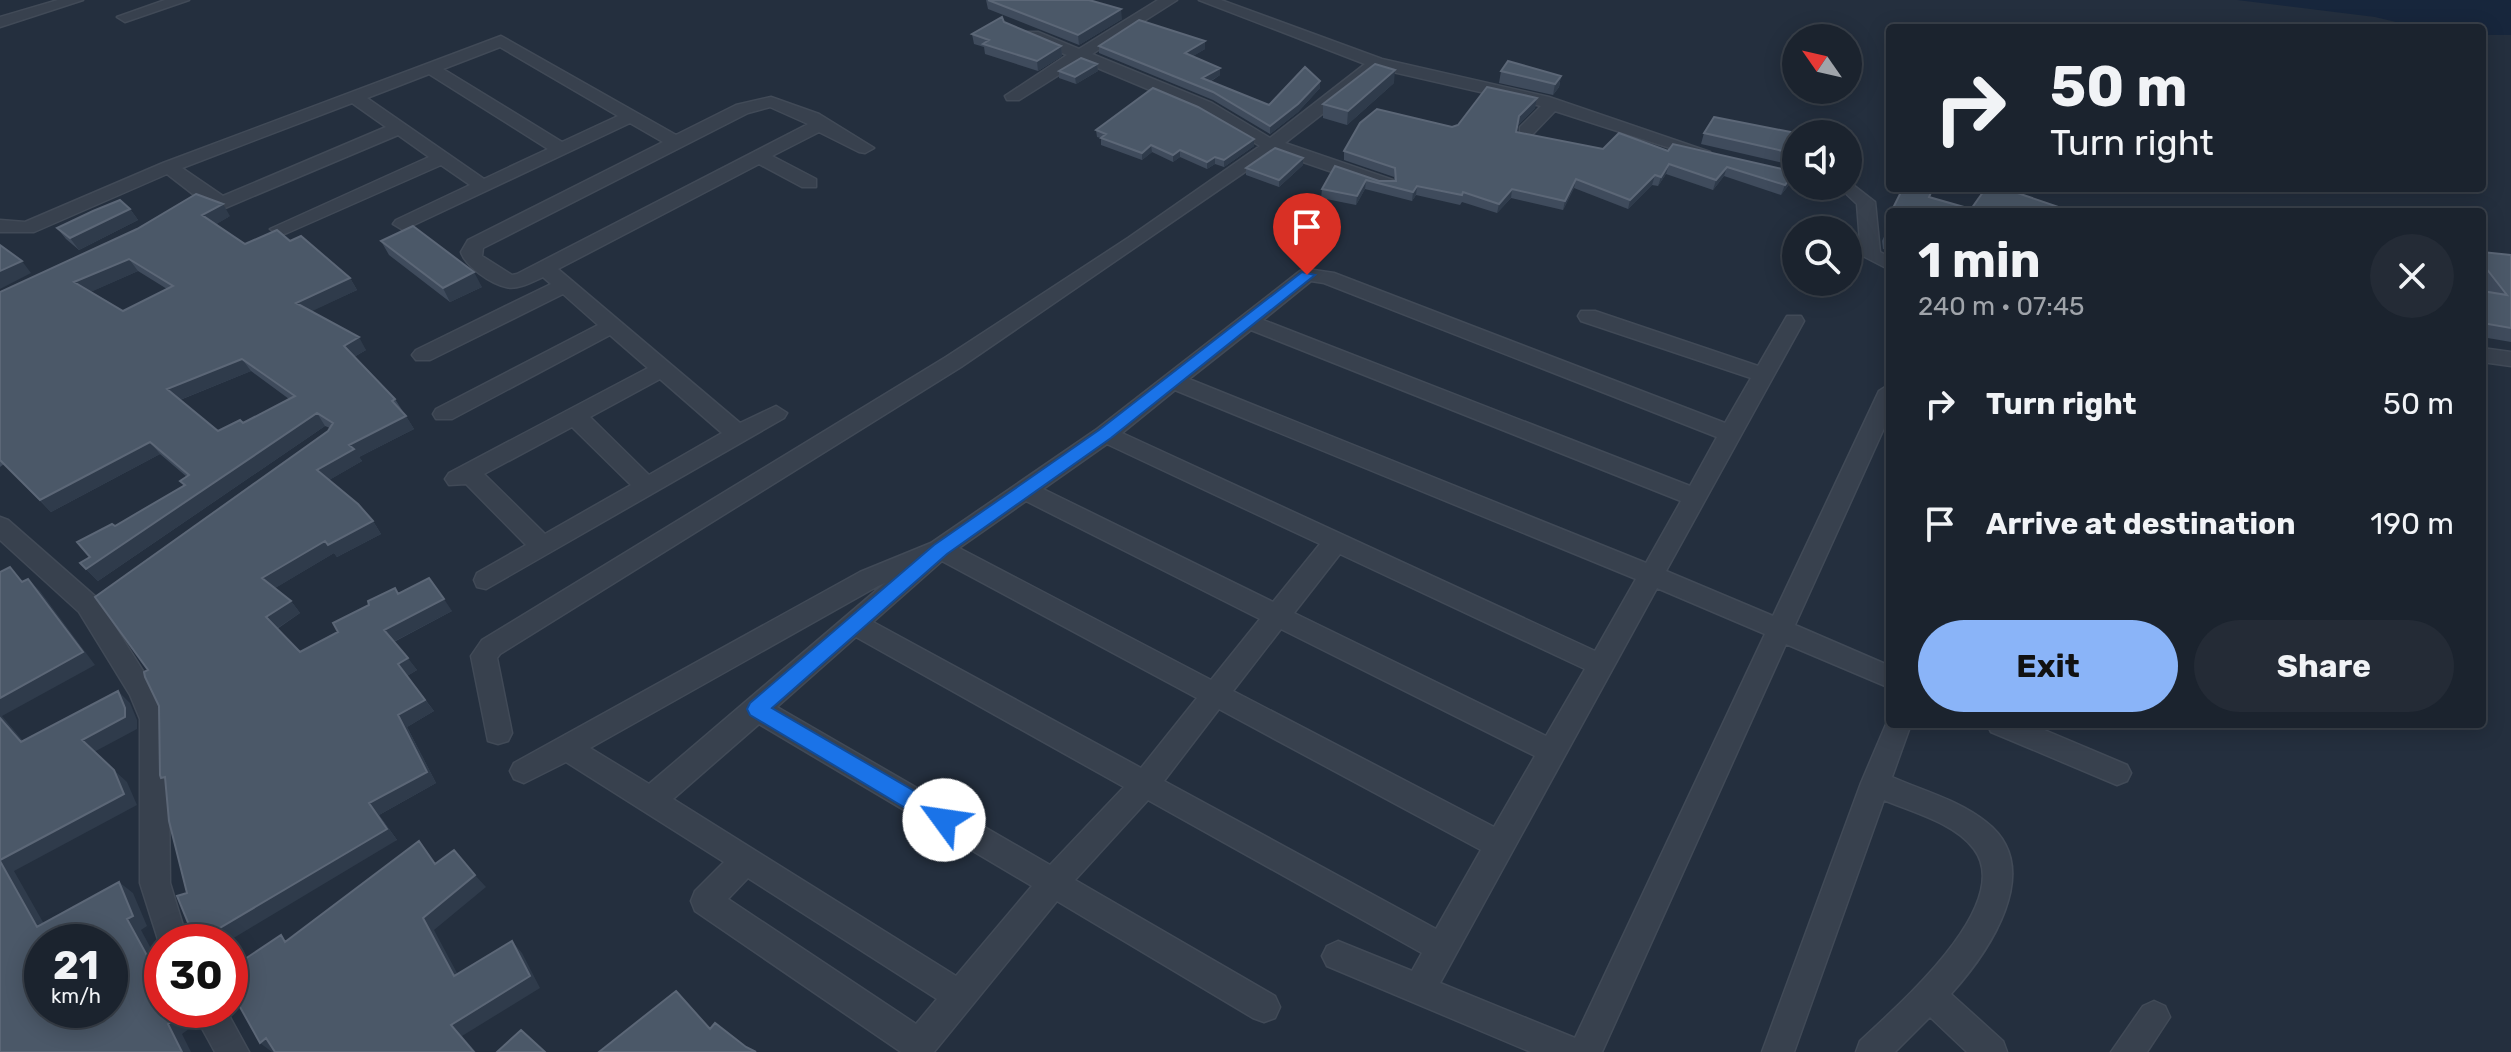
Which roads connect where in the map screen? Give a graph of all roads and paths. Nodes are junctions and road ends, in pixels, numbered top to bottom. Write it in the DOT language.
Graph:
graph roads {
  1 [pos="75,0"];
  2 [pos="181,0"];
  3 [pos="1169,0"];
  4 [pos="1207,0"];
  5 [pos="125,17"];
  6 [pos="0,22"];
  7 [pos="1012,26"];
  8 [pos="1079,54"];
  9 [pos="1377,63"];
  10 [pos="429,67"];
  11 [pos="353,96"];
  12 [pos="1013,96"];
  13 [pos="1552,104"];
  14 [pos="632,116"];
  15 [pos="819,125"];
  16 [pos="399,128"];
  17 [pos="1526,131"];
  18 [pos="677,143"];
  19 [pos="1272,145"];
  20 [pos="865,148"];
  21 [pos="560,149"];
  22 [pos="760,157"];
  23 [pos="1722,157"];
  24 [pos="441,158"];
  25 [pos="169,167"];
  26 [pos="809,183"];
  27 [pos="1386,184"];
  28 [pos="483,186"];
  29 [pos="1862,199"];
  30 [pos="403,224"];
  31 [pos="0,226"];
  32 [pos="280,229"];
  33 [pos="1886,262"];
  34 [pos="546,269"];
  35 [pos="565,285"];
  36 [pos="1588,316"];
  37 [pos="1248,321"];
  38 [pos="1794,321"];
  39 [pos="612,326"];
  40 [pos="423,355"];
  41 [pos="2486,356"];
  42 [pos="2511,359"];
  43 [pos="662,369"];
  44 [pos="1764,375"];
  45 [pos="1171,380"];
  46 [pos="1886,400"];
  47 [pos="776,413"];
  48 [pos="444,414"];
  49 [pos="575,416"];
  50 [pos="738,434"];
  51 [pos="1105,434"];
  52 [pos="1731,434"];
  53 [pos="647,487"];
  54 [pos="1026,491"];
  55 [pos="1695,497"];
  56 [pos="0,526"];
  57 [pos="1336,541"];
  58 [pos="543,547"];
  59 [pos="940,549"];
  60 [pos="1651,575"];
  61 [pos="486,580"];
  62 [pos="113,587"];
  63 [pos="88,605"];
  64 [pos="1279,615"];
  65 [pos="854,624"];
  66 [pos="1780,630"];
  67 [pos="1601,665"];
  68 [pos="1886,675"];
  69 [pos="1215,693"];
  70 [pos="757,709"];
  71 [pos="1896,728"];
  72 [pos="2010,728"];
  73 [pos="498,733"];
  74 [pos="567,748"];
  75 [pos="1552,752"];
  76 [pos="524,771"];
  77 [pos="2117,773"];
  78 [pos="1875,783"];
  79 [pos="1145,784"];
  80 [pos="651,800"];
  81 [pos="1500,845"];
  82 [pos="746,860"];
  83 [pos="1052,884"];
  84 [pos="168,924"];
  85 [pos="1442,948"];
  86 [pos="1338,956"];
  87 [pos="1419,989"];
  88 [pos="959,995"];
  89 [pos="1930,996"];
  90 [pos="1264,1007"];
  91 [pos="2154,1017"];
  92 [pos="219,1028"];
  93 [pos="233,1052"];
  94 [pos="1570,1052"];
  95 [pos="1585,1052"];
  96 [pos="1778,1052"];
  97 [pos="1872,1052"];
  98 [pos="1991,1052"];
  99 [pos="2127,1052"];
  1 -- 6 [label="street"];
  2 -- 5 [label="street"];
  3 -- 8 [label="street"];
  4 -- 9 [label="street"];
  7 -- 8 [label="street"];
  8 -- 12 [label="street"];
  8 -- 19 [label="street"];
  9 -- 13 [label="street"];
  9 -- 19 [label="street"];
  10 -- 11 [label="street"];
  10 -- 14 [label="street"];
  10 -- 21 [label="street"];
  11 -- 16 [label="street"];
  11 -- 25 [label="street"];
  13 -- 17 [label="street"];
  13 -- 23 [label="street"];
  14 -- 18 [label="street"];
  14 -- 21 [label="street"];
  15 -- 18 [label="street"];
  15 -- 20 [label="street"];
  15 -- 22 [label="street"];
  16 -- 24 [label="street"];
  16 -- 25 [label="street"];
  18 -- 34 [label="street"];
  19 -- 27 [label="street"];
  19 -- 73 [label="street"];
  21 -- 28 [label="street"];
  22 -- 26 [label="street"];
  22 -- 34 [label="street"];
  24 -- 28 [label="street"];
  24 -- 32 [label="street"];
  25 -- 31 [label="street"];
  28 -- 30 [label="street"];
  29 -- 33 [label="street"];
  34 -- 35 [label="street"];
  35 -- 39 [label="street"];
  35 -- 40 [label="street"];
  36 -- 44 [label="street"];
  37 -- 45 [label="street"];
  37 -- 52 [label="street"];
  37 -- 55 [label="street"];
  38 -- 44 [label="street"];
  39 -- 43 [label="street"];
  39 -- 48 [label="street"];
  41 -- 42 [label="street"];
  43 -- 49 [label="street"];
  43 -- 50 [label="street"];
  44 -- 52 [label="street"];
  45 -- 51 [label="street"];
  45 -- 60 [label="street"];
  46 -- 66 [label="street"];
  47 -- 50 [label="street"];
  49 -- 53 [label="street"];
  49 -- 58 [label="street"];
  50 -- 53 [label="street"];
  51 -- 54 [label="street"];
  51 -- 57 [label="street"];
  52 -- 55 [label="street"];
  53 -- 58 [label="street"];
  54 -- 59 [label="street"];
  54 -- 64 [label="street"];
  55 -- 60 [label="street"];
  56 -- 63 [label="street"];
  57 -- 64 [label="street"];
  57 -- 67 [label="street"];
  58 -- 61 [label="street"];
  59 -- 65 [label="street"];
  59 -- 69 [label="street"];
  59 -- 74 [label="street"];
  60 -- 66 [label="street"];
  60 -- 67 [label="street"];
  62 -- 63 [label="street"];
  63 -- 84 [label="street"];
  64 -- 69 [label="street"];
  64 -- 75 [label="street"];
  65 -- 70 [label="street"];
  65 -- 79 [label="street"];
  66 -- 68 [label="street"];
  66 -- 95 [label="street"];
  67 -- 75 [label="street"];
  69 -- 79 [label="street"];
  69 -- 81 [label="street"];
  70 -- 80 [label="street"];
  70 -- 83 [label="street"];
  71 -- 78 [label="street"];
  72 -- 77 [label="street"];
  74 -- 76 [label="street"];
  74 -- 80 [label="street"];
  75 -- 81 [label="street"];
  78 -- 89 [label="street"];
  78 -- 96 [label="street"];
  79 -- 83 [label="street"];
  79 -- 85 [label="street"];
  80 -- 82 [label="street"];
  81 -- 85 [label="street"];
  82 -- 88 [label="street"];
  82 -- 88 [label="street"];
  83 -- 88 [label="street"];
  83 -- 90 [label="street"];
  85 -- 87 [label="street"];
  86 -- 87 [label="street"];
  87 -- 94 [label="street"];
  89 -- 97 [label="street"];
  89 -- 98 [label="street"];
  91 -- 99 [label="street"];
  92 -- 93 [label="street"];
}
